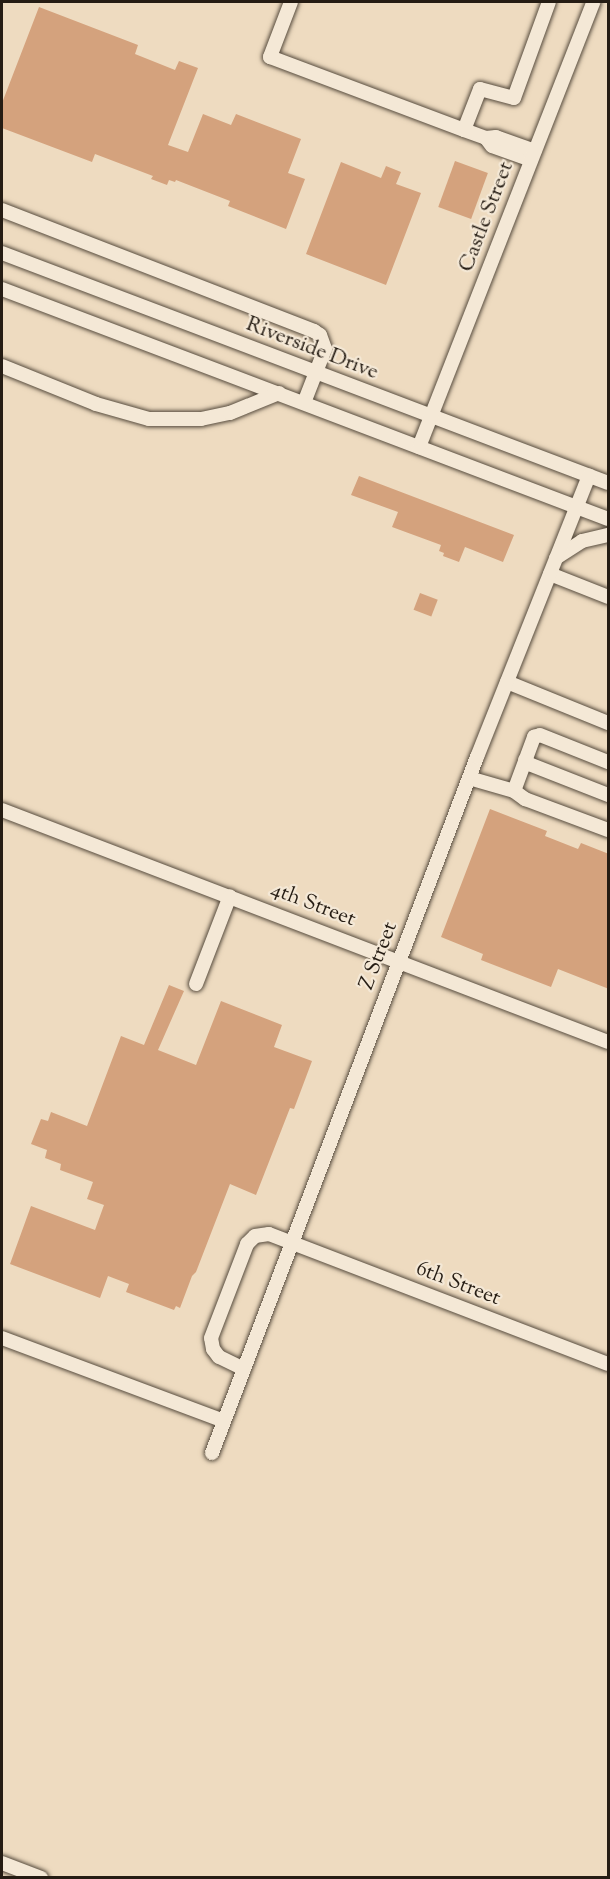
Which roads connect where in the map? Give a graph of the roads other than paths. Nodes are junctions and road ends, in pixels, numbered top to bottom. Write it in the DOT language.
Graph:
graph roads {
  1 [pos="291,2"];
  2 [pos="549,2"];
  3 [pos="593,2"];
  4 [pos="464,130"];
  5 [pos="533,156"];
  6 [pos="2,210"];
  7 [pos="2,253"];
  8 [pos="2,289"];
  9 [pos="2,366"];
  10 [pos="316,373"];
  11 [pos="279,393"];
  12 [pos="304,402"];
  13 [pos="429,416"];
  14 [pos="419,447"];
  15 [pos="589,476"];
  16 [pos="609,483"];
  17 [pos="576,508"];
  18 [pos="609,519"];
  19 [pos="609,535"];
  20 [pos="556,558"];
  21 [pos="550,574"];
  22 [pos="609,597"];
  23 [pos="507,682"];
  24 [pos="609,723"];
  25 [pos="525,760"];
  26 [pos="609,762"];
  27 [pos="469,778"];
  28 [pos="514,791"];
  29 [pos="609,795"];
  30 [pos="2,810"];
  31 [pos="609,831"];
  32 [pos="230,896"];
  33 [pos="399,961"];
  34 [pos="196,984"];
  35 [pos="609,1042"];
  36 [pos="292,1243"];
  37 [pos="2,1338"];
  38 [pos="609,1364"];
  39 [pos="244,1369"];
  40 [pos="224,1421"];
  41 [pos="212,1453"];
  42 [pos="2,1863"];
  43 [pos="41,1878"];
  1 -- 4 [label="street"];
  2 -- 4 [label="street"];
  3 -- 5 [label="street, Castle Street"];
  4 -- 5 [label="street"];
  5 -- 13 [label="street, Castle Street"];
  6 -- 10 [label="street"];
  7 -- 10 [label="street, Riverside Drive"];
  8 -- 11 [label="street"];
  9 -- 11 [label="street"];
  10 -- 12 [label="street"];
  10 -- 13 [label="street, Riverside Drive"];
  11 -- 12 [label="street"];
  12 -- 14 [label="street"];
  13 -- 14 [label="street, Castle Street"];
  13 -- 15 [label="street, Riverside Drive"];
  14 -- 17 [label="street"];
  15 -- 16 [label="street, Riverside Drive"];
  15 -- 17 [label="street, Z Street"];
  17 -- 18 [label="street"];
  17 -- 20 [label="street, Z Street"];
  19 -- 20 [label="street"];
  20 -- 21 [label="street, Z Street"];
  21 -- 22 [label="street"];
  21 -- 23 [label="street, Z Street"];
  23 -- 24 [label="street"];
  23 -- 27 [label="street, Z Street"];
  25 -- 26 [label="street"];
  25 -- 28 [label="street"];
  25 -- 29 [label="street"];
  27 -- 28 [label="street"];
  27 -- 33 [label="street, Z Street"];
  28 -- 31 [label="street"];
  30 -- 32 [label="street, 4th Street"];
  32 -- 33 [label="street, 4th Street"];
  32 -- 34 [label="street"];
  33 -- 35 [label="street, 4th Street"];
  33 -- 36 [label="street, Z Street"];
  36 -- 38 [label="street, 6th Street"];
  36 -- 39 [label="street, Z Street"];
  36 -- 39 [label="street, 6th Street"];
  37 -- 40 [label="street"];
  39 -- 40 [label="street, Z Street"];
  40 -- 41 [label="street, Z Street"];
  42 -- 43 [label="street"];
}
